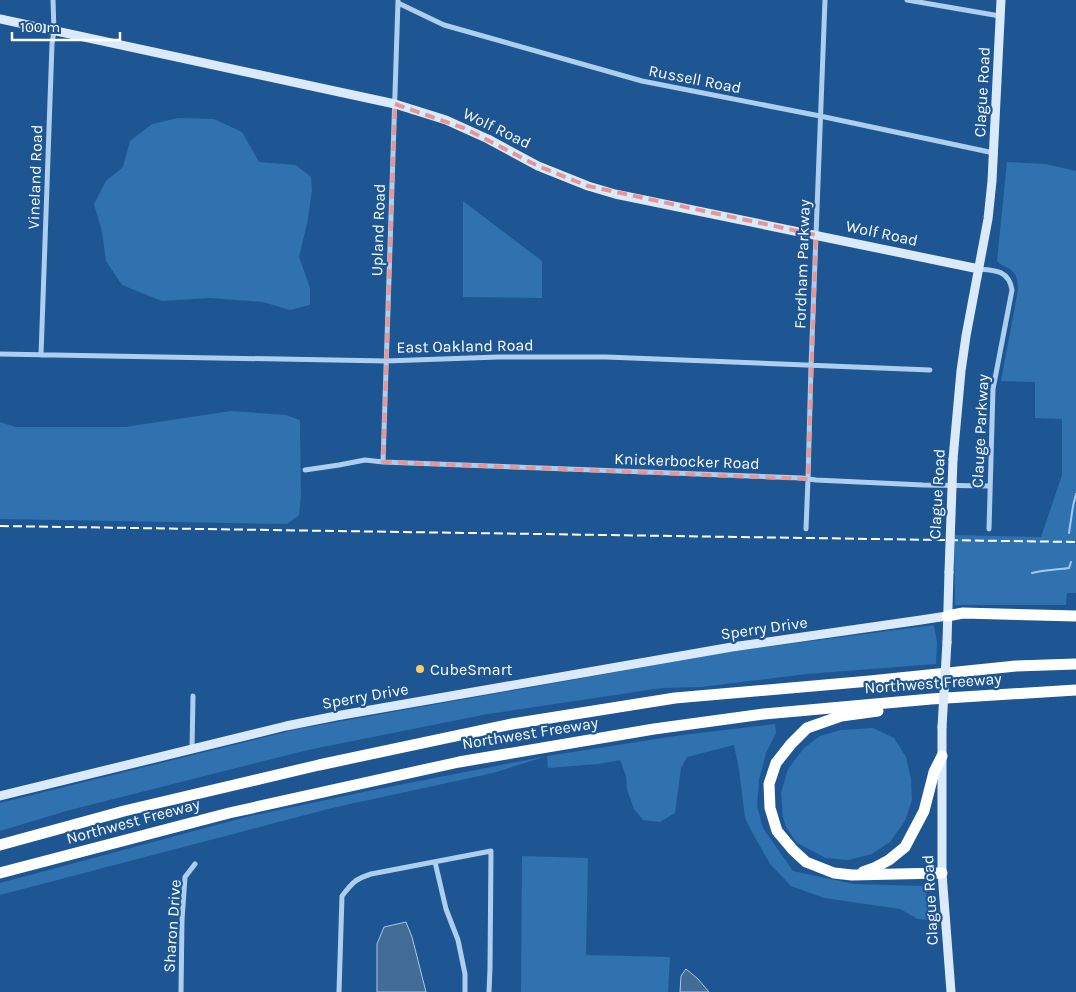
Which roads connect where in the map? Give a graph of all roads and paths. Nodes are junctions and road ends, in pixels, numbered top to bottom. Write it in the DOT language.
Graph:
graph roads {
  1 [pos="53,0"];
  2 [pos="825,0"];
  3 [pos="907,0"];
  4 [pos="1001,0"];
  5 [pos="398,2"];
  6 [pos="1000,16"];
  7 [pos="0,19"];
  8 [pos="54,30"];
  9 [pos="394,104"];
  10 [pos="820,116"];
  11 [pos="994,153"];
  12 [pos="816,235"];
  13 [pos="979,269"];
  14 [pos="0,354"];
  15 [pos="41,355"];
  16 [pos="386,361"];
  17 [pos="811,366"];
  18 [pos="930,370"];
  19 [pos="383,462"];
  20 [pos="305,470"];
  21 [pos="808,479"];
  22 [pos="990,486"];
  23 [pos="806,529"];
  24 [pos="988,529"];
  25 [pos="947,616"];
  26 [pos="1076,616"];
  27 [pos="1076,664"];
  28 [pos="1076,690"];
  29 [pos="193,696"];
  30 [pos="923,700"];
  31 [pos="192,750"];
  32 [pos="942,756"];
  33 [pos="0,796"];
  34 [pos="0,845"];
  35 [pos="435,862"];
  36 [pos="195,864"];
  37 [pos="0,873"];
  38 [pos="942,873"];
  39 [pos="852,875"];
  40 [pos="181,992"];
  41 [pos="339,992"];
  42 [pos="465,992"];
  43 [pos="489,992"];
  44 [pos="951,992"];
  1 -- 8 [label="street, Vineland Road"];
  2 -- 10 [label="street, Fordham Parkway"];
  3 -- 6 [label="street"];
  4 -- 6 [label="street, Clague Road"];
  5 -- 9 [label="street, Upland Road"];
  5 -- 10 [label="street, Russell Road"];
  6 -- 11 [label="street, Clague Road"];
  7 -- 8 [label="street, Wolf Road"];
  8 -- 9 [label="street, Wolf Road"];
  8 -- 15 [label="street, Vineland Road"];
  9 -- 12 [label="street, Wolf Road"];
  9 -- 16 [label="street, Upland Road"];
  10 -- 11 [label="street, Russell Road"];
  10 -- 12 [label="street, Fordham Parkway"];
  11 -- 13 [label="street, Clague Road"];
  12 -- 13 [label="street, Wolf Road"];
  12 -- 17 [label="street, Fordham Parkway"];
  13 -- 22 [label="street, Clauge Parkway"];
  13 -- 25 [label="street, Clague Road, bridge"];
  14 -- 15 [label="street, East Oakland Road"];
  15 -- 16 [label="street, East Oakland Road"];
  16 -- 17 [label="street, East Oakland Road"];
  16 -- 19 [label="street, Upland Road"];
  17 -- 18 [label="street, East Oakland Road"];
  17 -- 21 [label="street, Fordham Parkway"];
  19 -- 20 [label="street, Knickerbocker Road"];
  19 -- 21 [label="street, Knickerbocker Road"];
  21 -- 22 [label="street, Knickerbocker Road"];
  21 -- 23 [label="street, Fordham Parkway"];
  22 -- 24 [label="street, Clauge Parkway"];
  25 -- 26 [label="highway"];
  25 -- 31 [label="street, Sperry Drive"];
  25 -- 32 [label="street, Clague Road, bridge"];
  27 -- 34 [label="highway, Northwest Freeway"];
  28 -- 30 [label="highway, Northwest Freeway"];
  29 -- 31 [label="street"];
  30 -- 37 [label="highway, Northwest Freeway"];
  30 -- 39 [label="highway"];
  31 -- 33 [label="street, Sperry Drive"];
  32 -- 38 [label="street, Clague Road"];
  32 -- 39 [label="highway"];
  35 -- 41 [label="street"];
  35 -- 42 [label="street"];
  35 -- 43 [label="street"];
  36 -- 40 [label="street, Sharon Drive"];
  38 -- 39 [label="highway"];
  38 -- 44 [label="street, Clague Road"];
}
